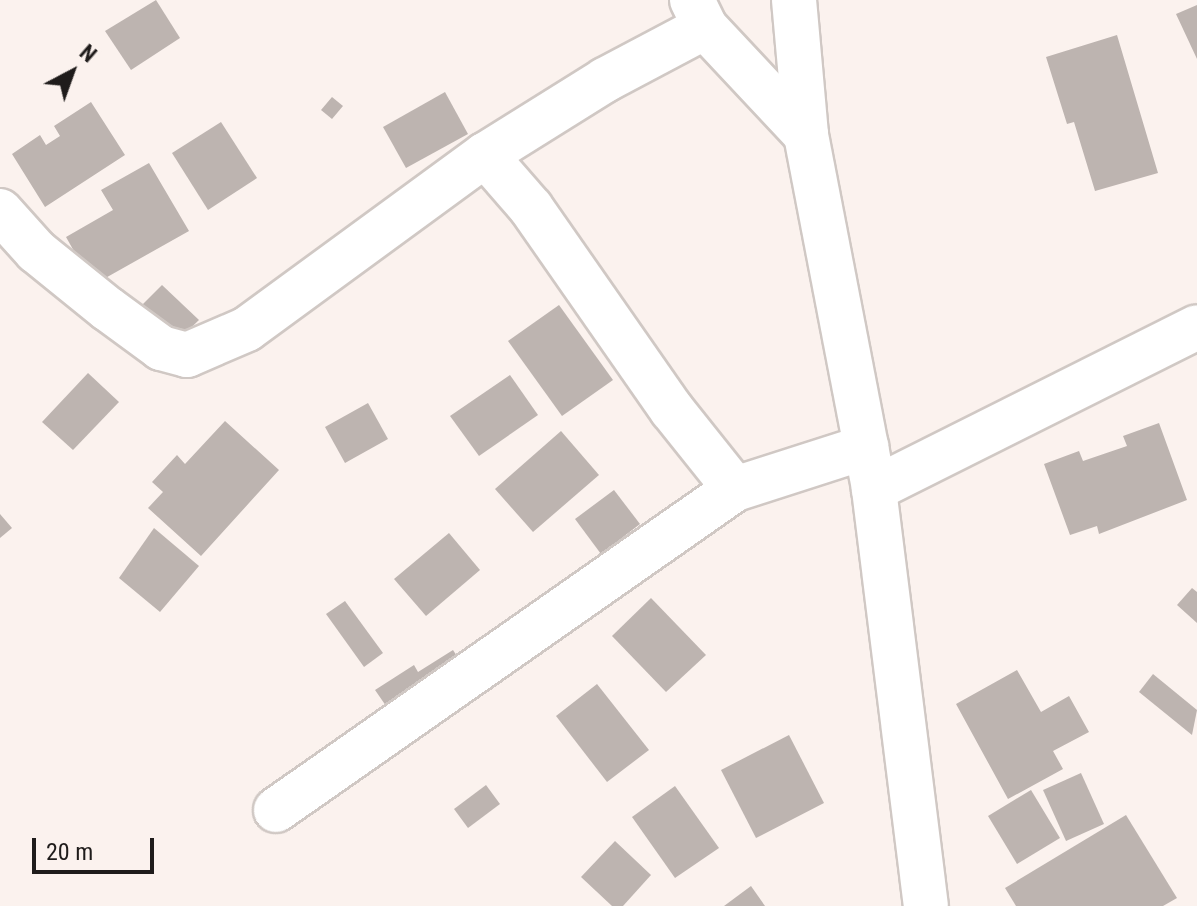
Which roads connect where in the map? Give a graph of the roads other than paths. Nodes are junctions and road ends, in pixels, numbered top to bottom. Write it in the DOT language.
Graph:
graph roads {
  1 [pos="794,0"];
  2 [pos="699,14"];
  3 [pos="806,135"];
  4 [pos="485,155"];
  5 [pos="0,211"];
  6 [pos="1197,327"];
  7 [pos="866,447"];
  8 [pos="735,489"];
  9 [pos="874,489"];
  10 [pos="276,810"];
  11 [pos="926,906"];
  1 -- 3 [label="street"];
  2 -- 3 [label="street"];
  2 -- 4 [label="street"];
  3 -- 7 [label="street"];
  4 -- 5 [label="street"];
  4 -- 8 [label="street"];
  6 -- 9 [label="street"];
  7 -- 8 [label="street"];
  7 -- 9 [label="street"];
  8 -- 10 [label="street"];
  9 -- 11 [label="street"];
}
